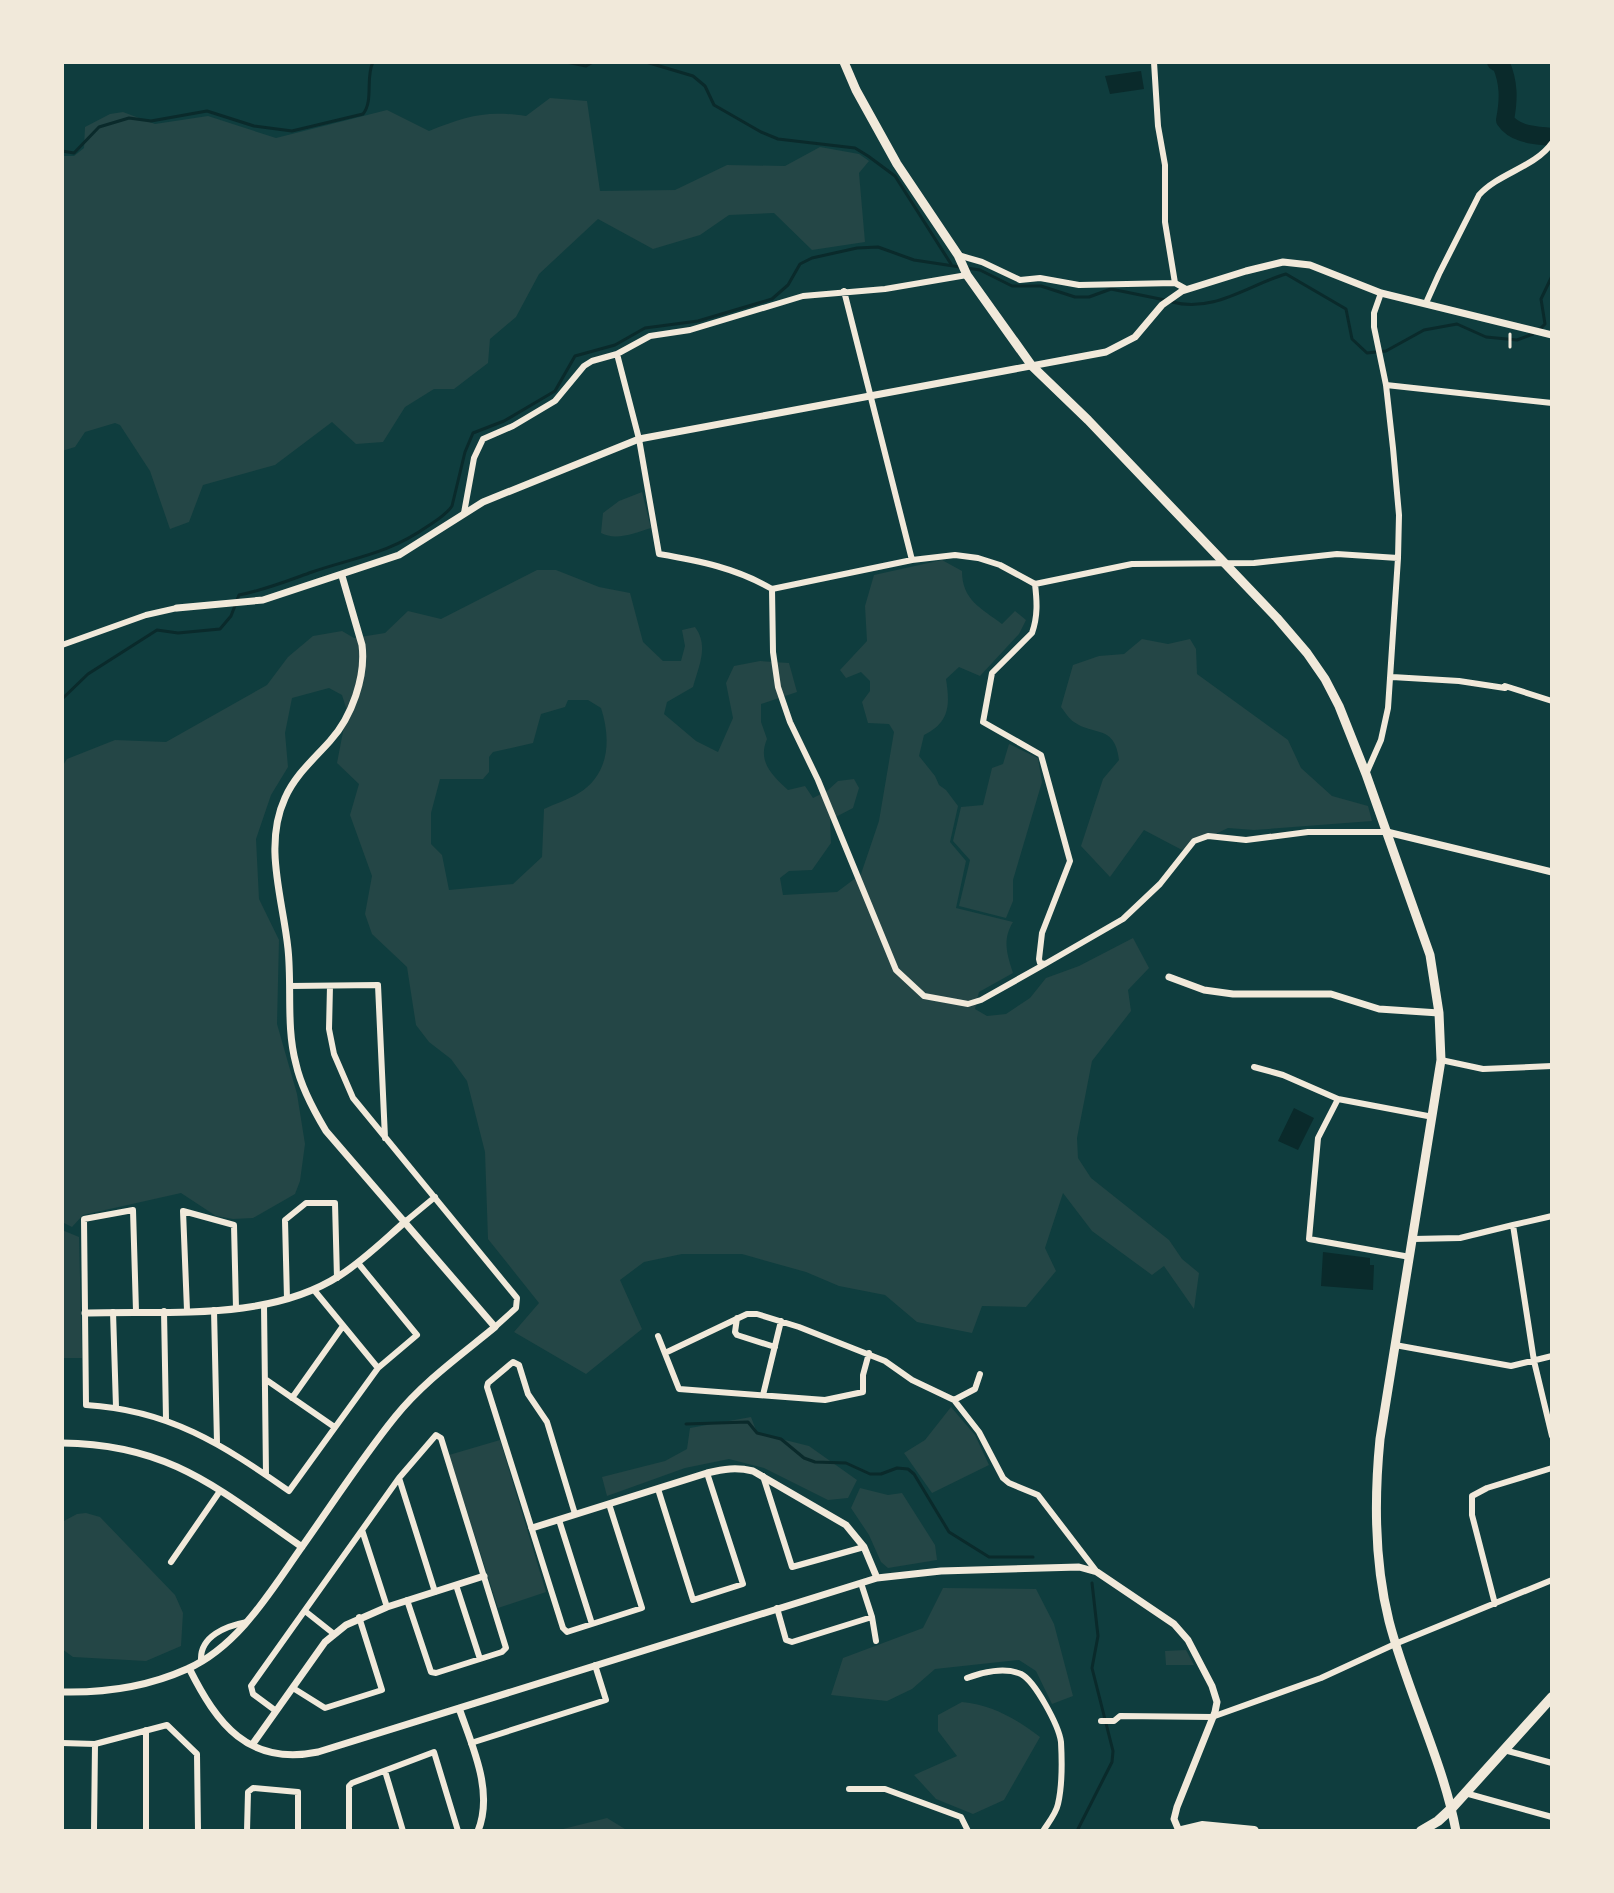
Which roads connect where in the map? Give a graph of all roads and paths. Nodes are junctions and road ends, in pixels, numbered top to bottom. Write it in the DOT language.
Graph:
graph roads {
  1 [pos="844,62"];
  2 [pos="1154,62"];
  3 [pos="1552,145"];
  4 [pos="958,257"];
  5 [pos="966,273"];
  6 [pos="1175,283"];
  7 [pos="1184,290"];
  8 [pos="844,291"];
  9 [pos="1381,293"];
  10 [pos="1426,303"];
  11 [pos="1510,334"];
  12 [pos="1550,335"];
  13 [pos="1510,347"];
  14 [pos="617,354"];
  15 [pos="1032,366"];
  16 [pos="1386,385"];
  17 [pos="870,395"];
  18 [pos="1552,403"];
  19 [pos="639,439"];
  20 [pos="464,513"];
  21 [pos="1398,558"];
  22 [pos="912,560"];
  23 [pos="1224,563"];
  24 [pos="342,576"];
  25 [pos="1035,584"];
  26 [pos="772,589"];
  27 [pos="177,608"];
  28 [pos="62,645"];
  29 [pos="1392,677"];
  30 [pos="1552,701"];
  31 [pos="1366,774"];
  32 [pos="1387,832"];
  33 [pos="1552,872"];
  34 [pos="1045,964"];
  35 [pos="1169,977"];
  36 [pos="290,986"];
  37 [pos="330,986"];
  38 [pos="1439,1013"];
  39 [pos="1441,1060"];
  40 [pos="1552,1066"];
  41 [pos="1254,1067"];
  42 [pos="1338,1099"];
  43 [pos="1433,1117"];
  44 [pos="385,1138"];
  45 [pos="435,1197"];
  46 [pos="1552,1216"];
  47 [pos="406,1221"];
  48 [pos="1513,1225"];
  49 [pos="1413,1239"];
  50 [pos="1410,1257"];
  51 [pos="358,1263"];
  52 [pos="337,1278"];
  53 [pos="314,1290"];
  54 [pos="287,1299"];
  55 [pos="264,1305"];
  56 [pos="236,1308"];
  57 [pos="187,1310"];
  58 [pos="214,1310"];
  59 [pos="136,1311"];
  60 [pos="164,1311"];
  61 [pos="113,1312"];
  62 [pos="85,1313"];
  63 [pos="737,1318"];
  64 [pos="781,1321"];
  65 [pos="343,1326"];
  66 [pos="495,1327"];
  67 [pos="658,1336"];
  68 [pos="1395,1345"];
  69 [pos="775,1347"];
  70 [pos="665,1353"];
  71 [pos="869,1353"];
  72 [pos="1552,1356"];
  73 [pos="1534,1361"];
  74 [pos="378,1368"];
  75 [pos="980,1374"];
  76 [pos="265,1379"];
  77 [pos="763,1395"];
  78 [pos="292,1398"];
  79 [pos="954,1400"];
  80 [pos="116,1407"];
  81 [pos="166,1419"];
  82 [pos="333,1426"];
  83 [pos="1552,1436"];
  84 [pos="62,1443"];
  85 [pos="217,1443"];
  86 [pos="1552,1468"];
  87 [pos="707,1473"];
  88 [pos="266,1475"];
  89 [pos="763,1476"];
  90 [pos="399,1478"];
  91 [pos="658,1489"];
  92 [pos="220,1491"];
  93 [pos="609,1504"];
  94 [pos="575,1514"];
  95 [pos="559,1520"];
  96 [pos="532,1528"];
  97 [pos="362,1530"];
  98 [pos="302,1547"];
  99 [pos="864,1547"];
  100 [pos="171,1562"];
  101 [pos="1097,1572"];
  102 [pos="484,1576"];
  103 [pos="877,1578"];
  104 [pos="1552,1580"];
  105 [pos="861,1583"];
  106 [pos="456,1585"];
  107 [pos="435,1592"];
  108 [pos="407,1600"];
  109 [pos="1495,1604"];
  110 [pos="387,1607"];
  111 [pos="777,1608"];
  112 [pos="305,1611"];
  113 [pos="359,1617"];
  114 [pos="872,1617"];
  115 [pos="247,1622"];
  116 [pos="592,1624"];
  117 [pos="334,1634"];
  118 [pos="876,1641"];
  119 [pos="1395,1644"];
  120 [pos="480,1659"];
  121 [pos="201,1660"];
  122 [pos="595,1665"];
  123 [pos="189,1668"];
  124 [pos="967,1678"];
  125 [pos="293,1688"];
  126 [pos="62,1692"];
  127 [pos="1552,1697"];
  128 [pos="459,1708"];
  129 [pos="276,1711"];
  130 [pos="1212,1717"];
  131 [pos="1101,1721"];
  132 [pos="146,1730"];
  133 [pos="62,1743"];
  134 [pos="471,1743"];
  135 [pos="95,1744"];
  136 [pos="252,1745"];
  137 [pos="1504,1750"];
  138 [pos="1552,1763"];
  139 [pos="385,1771"];
  140 [pos="849,1789"];
  141 [pos="1465,1793"];
  142 [pos="1451,1809"];
  143 [pos="1552,1817"];
  144 [pos="94,1831"];
  145 [pos="146,1831"];
  146 [pos="198,1831"];
  147 [pos="247,1831"];
  148 [pos="298,1831"];
  149 [pos="349,1831"];
  150 [pos="403,1831"];
  151 [pos="458,1831"];
  152 [pos="478,1831"];
  153 [pos="968,1831"];
  154 [pos="1043,1831"];
  155 [pos="1180,1831"];
  156 [pos="1254,1831"];
  157 [pos="1421,1831"];
  158 [pos="1456,1831"];
  1 -- 4 [label="main road"];
  2 -- 6 [label="street"];
  3 -- 10 [label="street"];
  4 -- 5 [label="main road"];
  4 -- 6 [label="street"];
  5 -- 8 [label="street"];
  5 -- 15 [label="main road"];
  6 -- 7 [label="street"];
  7 -- 9 [label="street"];
  7 -- 15 [label="street"];
  8 -- 14 [label="street"];
  8 -- 17 [label="street"];
  9 -- 10 [label="street"];
  9 -- 16 [label="street"];
  10 -- 12 [label="street"];
  11 -- 13 [label="lane"];
  14 -- 19 [label="street"];
  14 -- 20 [label="street"];
  15 -- 17 [label="street"];
  15 -- 23 [label="main road"];
  16 -- 18 [label="street"];
  16 -- 21 [label="street"];
  17 -- 19 [label="street"];
  17 -- 22 [label="street"];
  19 -- 20 [label="street"];
  19 -- 26 [label="street"];
  20 -- 24 [label="street"];
  21 -- 23 [label="street"];
  21 -- 29 [label="street"];
  22 -- 25 [label="street"];
  22 -- 26 [label="street"];
  23 -- 25 [label="street"];
  23 -- 31 [label="main road"];
  24 -- 27 [label="street"];
  24 -- 36 [label="street"];
  25 -- 34 [label="street"];
  26 -- 34 [label="street"];
  27 -- 28 [label="street"];
  29 -- 30 [label="street"];
  29 -- 31 [label="street"];
  31 -- 32 [label="main road"];
  32 -- 33 [label="street"];
  32 -- 34 [label="street"];
  32 -- 38 [label="main road"];
  35 -- 38 [label="street"];
  36 -- 37 [label="street"];
  36 -- 47 [label="street"];
  37 -- 44 [label="street"];
  37 -- 44 [label="street"];
  38 -- 39 [label="main road"];
  39 -- 40 [label="street"];
  39 -- 43 [label="main road"];
  41 -- 42 [label="street"];
  42 -- 43 [label="street"];
  42 -- 50 [label="street"];
  43 -- 49 [label="main road"];
  44 -- 45 [label="street"];
  45 -- 47 [label="street"];
  45 -- 66 [label="street"];
  46 -- 48 [label="street"];
  47 -- 51 [label="street"];
  47 -- 66 [label="street"];
  48 -- 49 [label="street"];
  48 -- 73 [label="street"];
  49 -- 50 [label="main road"];
  50 -- 68 [label="main road"];
  51 -- 52 [label="street"];
  51 -- 74 [label="street"];
  52 -- 53 [label="street"];
  52 -- 54 [label="street"];
  53 -- 54 [label="street"];
  53 -- 65 [label="street"];
  54 -- 55 [label="street"];
  55 -- 56 [label="street"];
  55 -- 76 [label="street"];
  56 -- 57 [label="street"];
  56 -- 58 [label="street"];
  57 -- 58 [label="street"];
  57 -- 60 [label="street"];
  58 -- 85 [label="street"];
  59 -- 60 [label="street"];
  59 -- 61 [label="street"];
  59 -- 62 [label="street"];
  60 -- 81 [label="street"];
  61 -- 62 [label="street"];
  61 -- 80 [label="street"];
  62 -- 80 [label="street"];
  63 -- 64 [label="street"];
  63 -- 69 [label="street"];
  63 -- 70 [label="street"];
  64 -- 69 [label="street"];
  64 -- 71 [label="street"];
  65 -- 74 [label="street"];
  65 -- 78 [label="street"];
  66 -- 98 [label="street"];
  67 -- 70 [label="street"];
  68 -- 73 [label="street"];
  68 -- 119 [label="main road"];
  69 -- 77 [label="street"];
  70 -- 77 [label="street"];
  71 -- 77 [label="street"];
  71 -- 79 [label="street"];
  72 -- 73 [label="street"];
  73 -- 83 [label="street"];
  74 -- 82 [label="street"];
  75 -- 79 [label="street"];
  76 -- 78 [label="street"];
  76 -- 88 [label="street"];
  78 -- 82 [label="street"];
  79 -- 101 [label="street"];
  80 -- 81 [label="street"];
  81 -- 85 [label="street"];
  82 -- 88 [label="street"];
  84 -- 92 [label="street"];
  85 -- 88 [label="street"];
  86 -- 109 [label="street"];
  87 -- 89 [label="street"];
  87 -- 91 [label="street"];
  87 -- 91 [label="street"];
  89 -- 99 [label="street"];
  89 -- 99 [label="street"];
  90 -- 97 [label="street"];
  90 -- 102 [label="street"];
  90 -- 107 [label="street"];
  91 -- 93 [label="street"];
  92 -- 98 [label="street"];
  92 -- 100 [label="street"];
  93 -- 94 [label="street"];
  93 -- 116 [label="street"];
  94 -- 95 [label="street"];
  94 -- 96 [label="street"];
  95 -- 96 [label="street"];
  95 -- 116 [label="street"];
  96 -- 116 [label="street"];
  97 -- 110 [label="street"];
  97 -- 112 [label="street"];
  98 -- 115 [label="street"];
  99 -- 103 [label="street"];
  101 -- 103 [label="street"];
  101 -- 130 [label="street"];
  102 -- 106 [label="street"];
  102 -- 120 [label="street"];
  103 -- 105 [label="street"];
  104 -- 109 [label="street"];
  105 -- 111 [label="street"];
  105 -- 114 [label="street"];
  106 -- 107 [label="street"];
  106 -- 120 [label="street"];
  107 -- 108 [label="street"];
  108 -- 110 [label="street"];
  108 -- 120 [label="street"];
  109 -- 119 [label="street"];
  110 -- 113 [label="street"];
  111 -- 114 [label="street"];
  111 -- 122 [label="street"];
  112 -- 117 [label="street"];
  112 -- 129 [label="street"];
  113 -- 117 [label="street"];
  113 -- 125 [label="street"];
  114 -- 118 [label="street"];
  115 -- 121 [label="street"];
  115 -- 121 [label="street"];
  117 -- 125 [label="street"];
  119 -- 130 [label="street"];
  119 -- 142 [label="main road"];
  121 -- 123 [label="street"];
  122 -- 128 [label="street"];
  122 -- 134 [label="street"];
  123 -- 126 [label="street"];
  123 -- 136 [label="street"];
  124 -- 154 [label="street"];
  125 -- 129 [label="street"];
  127 -- 137 [label="highway"];
  128 -- 134 [label="street"];
  128 -- 136 [label="street"];
  129 -- 136 [label="street"];
  130 -- 131 [label="street"];
  130 -- 155 [label="street"];
  132 -- 135 [label="street"];
  132 -- 145 [label="street"];
  132 -- 146 [label="street"];
  133 -- 135 [label="street"];
  134 -- 152 [label="street"];
  135 -- 144 [label="street"];
  137 -- 138 [label="street"];
  137 -- 141 [label="highway"];
  139 -- 149 [label="street"];
  139 -- 150 [label="street"];
  139 -- 151 [label="street"];
  140 -- 153 [label="street"];
  141 -- 142 [label="highway"];
  141 -- 143 [label="street"];
  142 -- 157 [label="highway"];
  142 -- 158 [label="main road"];
  147 -- 148 [label="street"];
  155 -- 156 [label="highway"];
}
